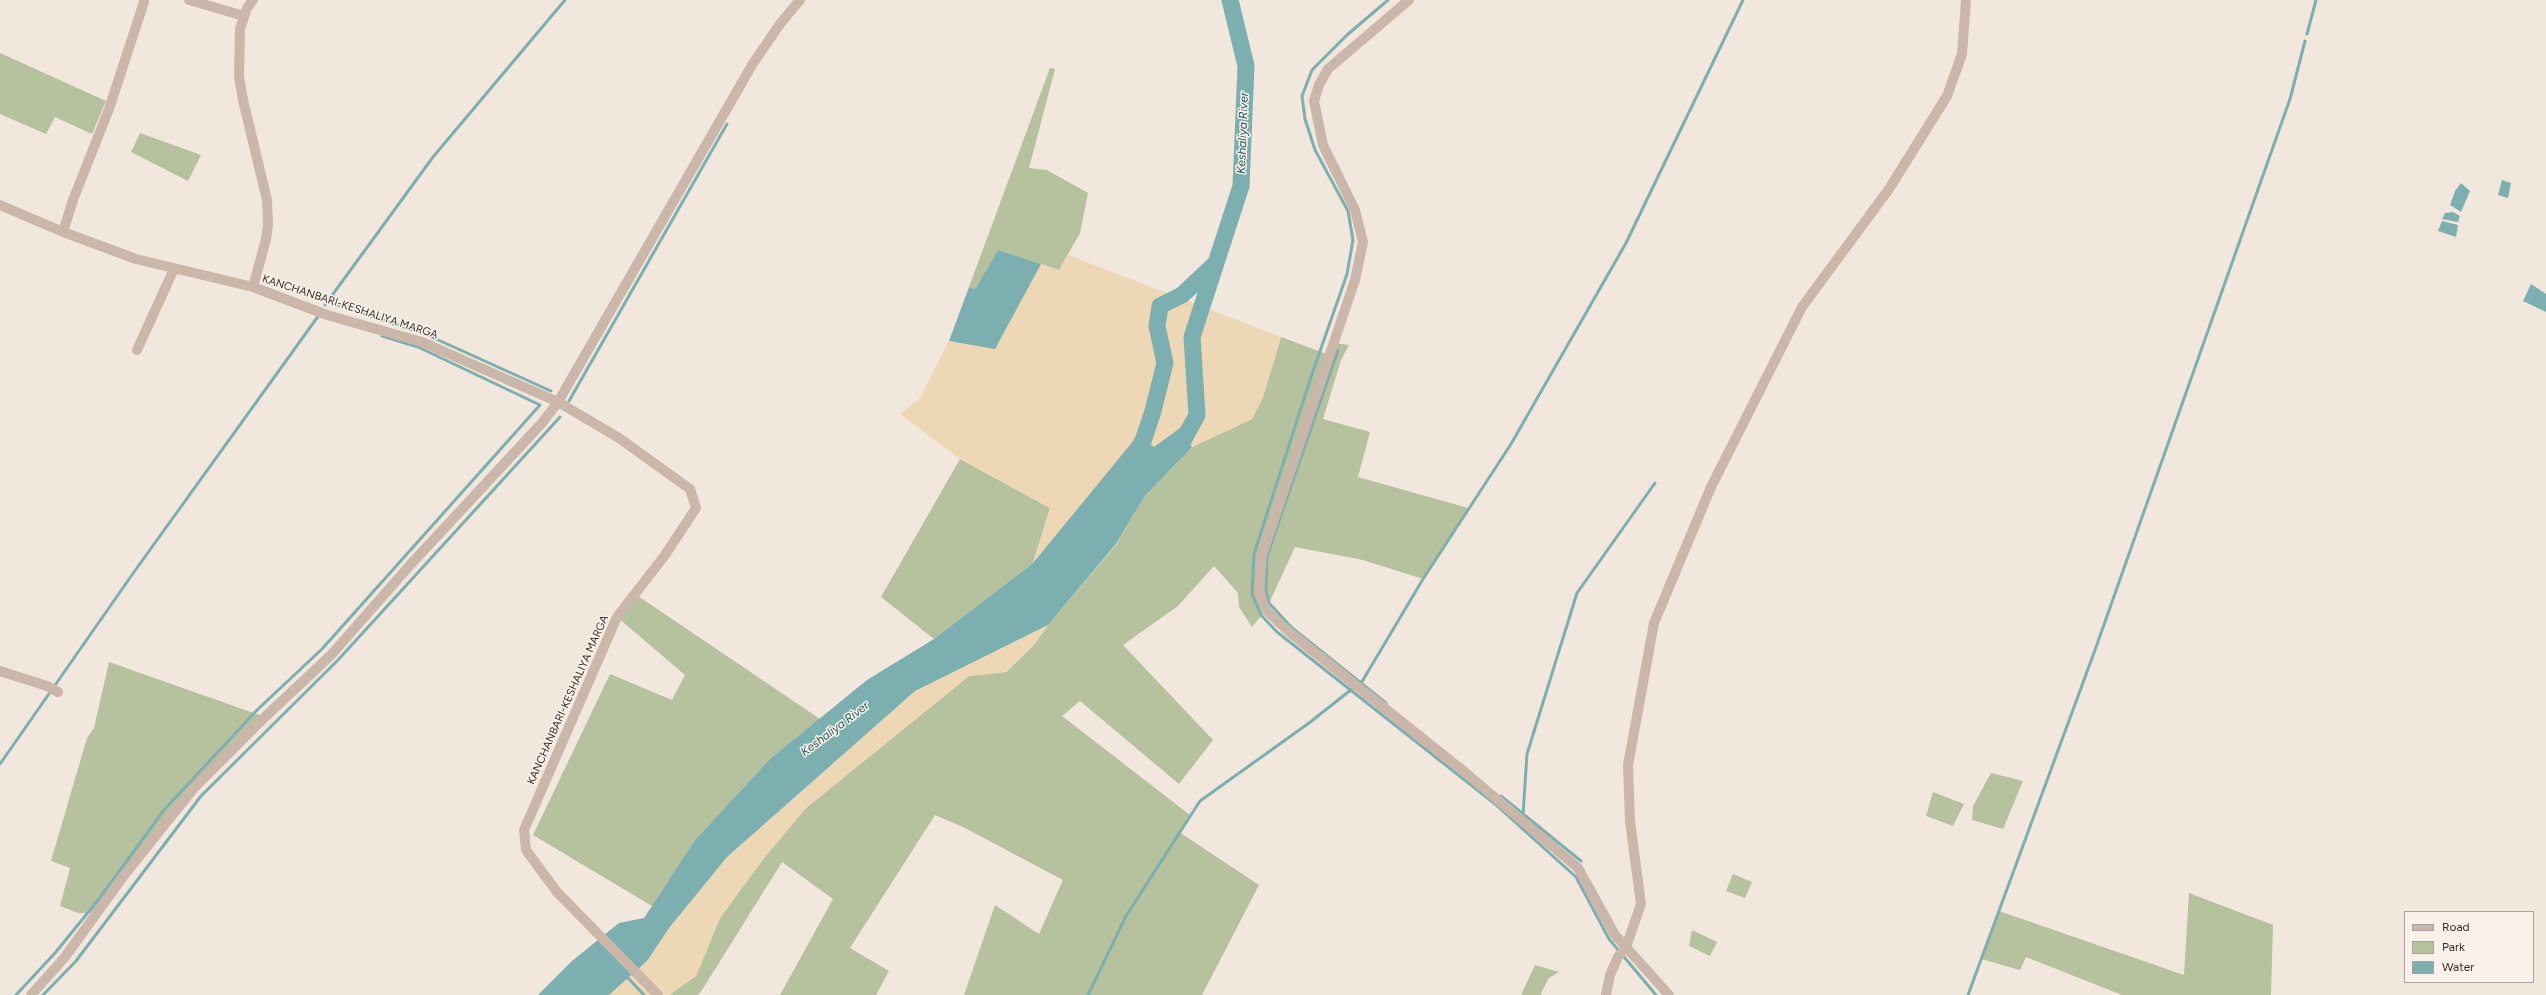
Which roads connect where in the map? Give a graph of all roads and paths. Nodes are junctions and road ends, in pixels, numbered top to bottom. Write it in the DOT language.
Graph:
graph roads {
  1 [pos="189,0"];
  2 [pos="253,0"];
  3 [pos="800,0"];
  4 [pos="1409,0"];
  5 [pos="1966,0"];
  6 [pos="144,2"];
  7 [pos="244,16"];
  8 [pos="0,205"];
  9 [pos="63,232"];
  10 [pos="174,269"];
  11 [pos="253,287"];
  12 [pos="136,350"];
  13 [pos="558,402"];
  14 [pos="0,672"];
  15 [pos="58,692"];
  16 [pos="1623,952"];
  17 [pos="31,995"];
  18 [pos="658,995"];
  19 [pos="1606,995"];
  20 [pos="1669,995"];
  1 -- 7 [label="street"];
  2 -- 7 [label="street"];
  3 -- 13 [label="street"];
  4 -- 16 [label="street"];
  5 -- 16 [label="street"];
  6 -- 9 [label="street"];
  7 -- 11 [label="street"];
  8 -- 9 [label="street, KANCHANBARI-KESHALIYA MARGA"];
  9 -- 10 [label="street, KANCHANBARI-KESHALIYA MARGA"];
  10 -- 11 [label="street, KANCHANBARI-KESHALIYA MARGA"];
  10 -- 12 [label="street"];
  11 -- 13 [label="street, KANCHANBARI-KESHALIYA MARGA"];
  13 -- 17 [label="street"];
  13 -- 18 [label="street, KANCHANBARI-KESHALIYA MARGA"];
  14 -- 15 [label="street"];
  16 -- 19 [label="street"];
  16 -- 20 [label="street"];
}
